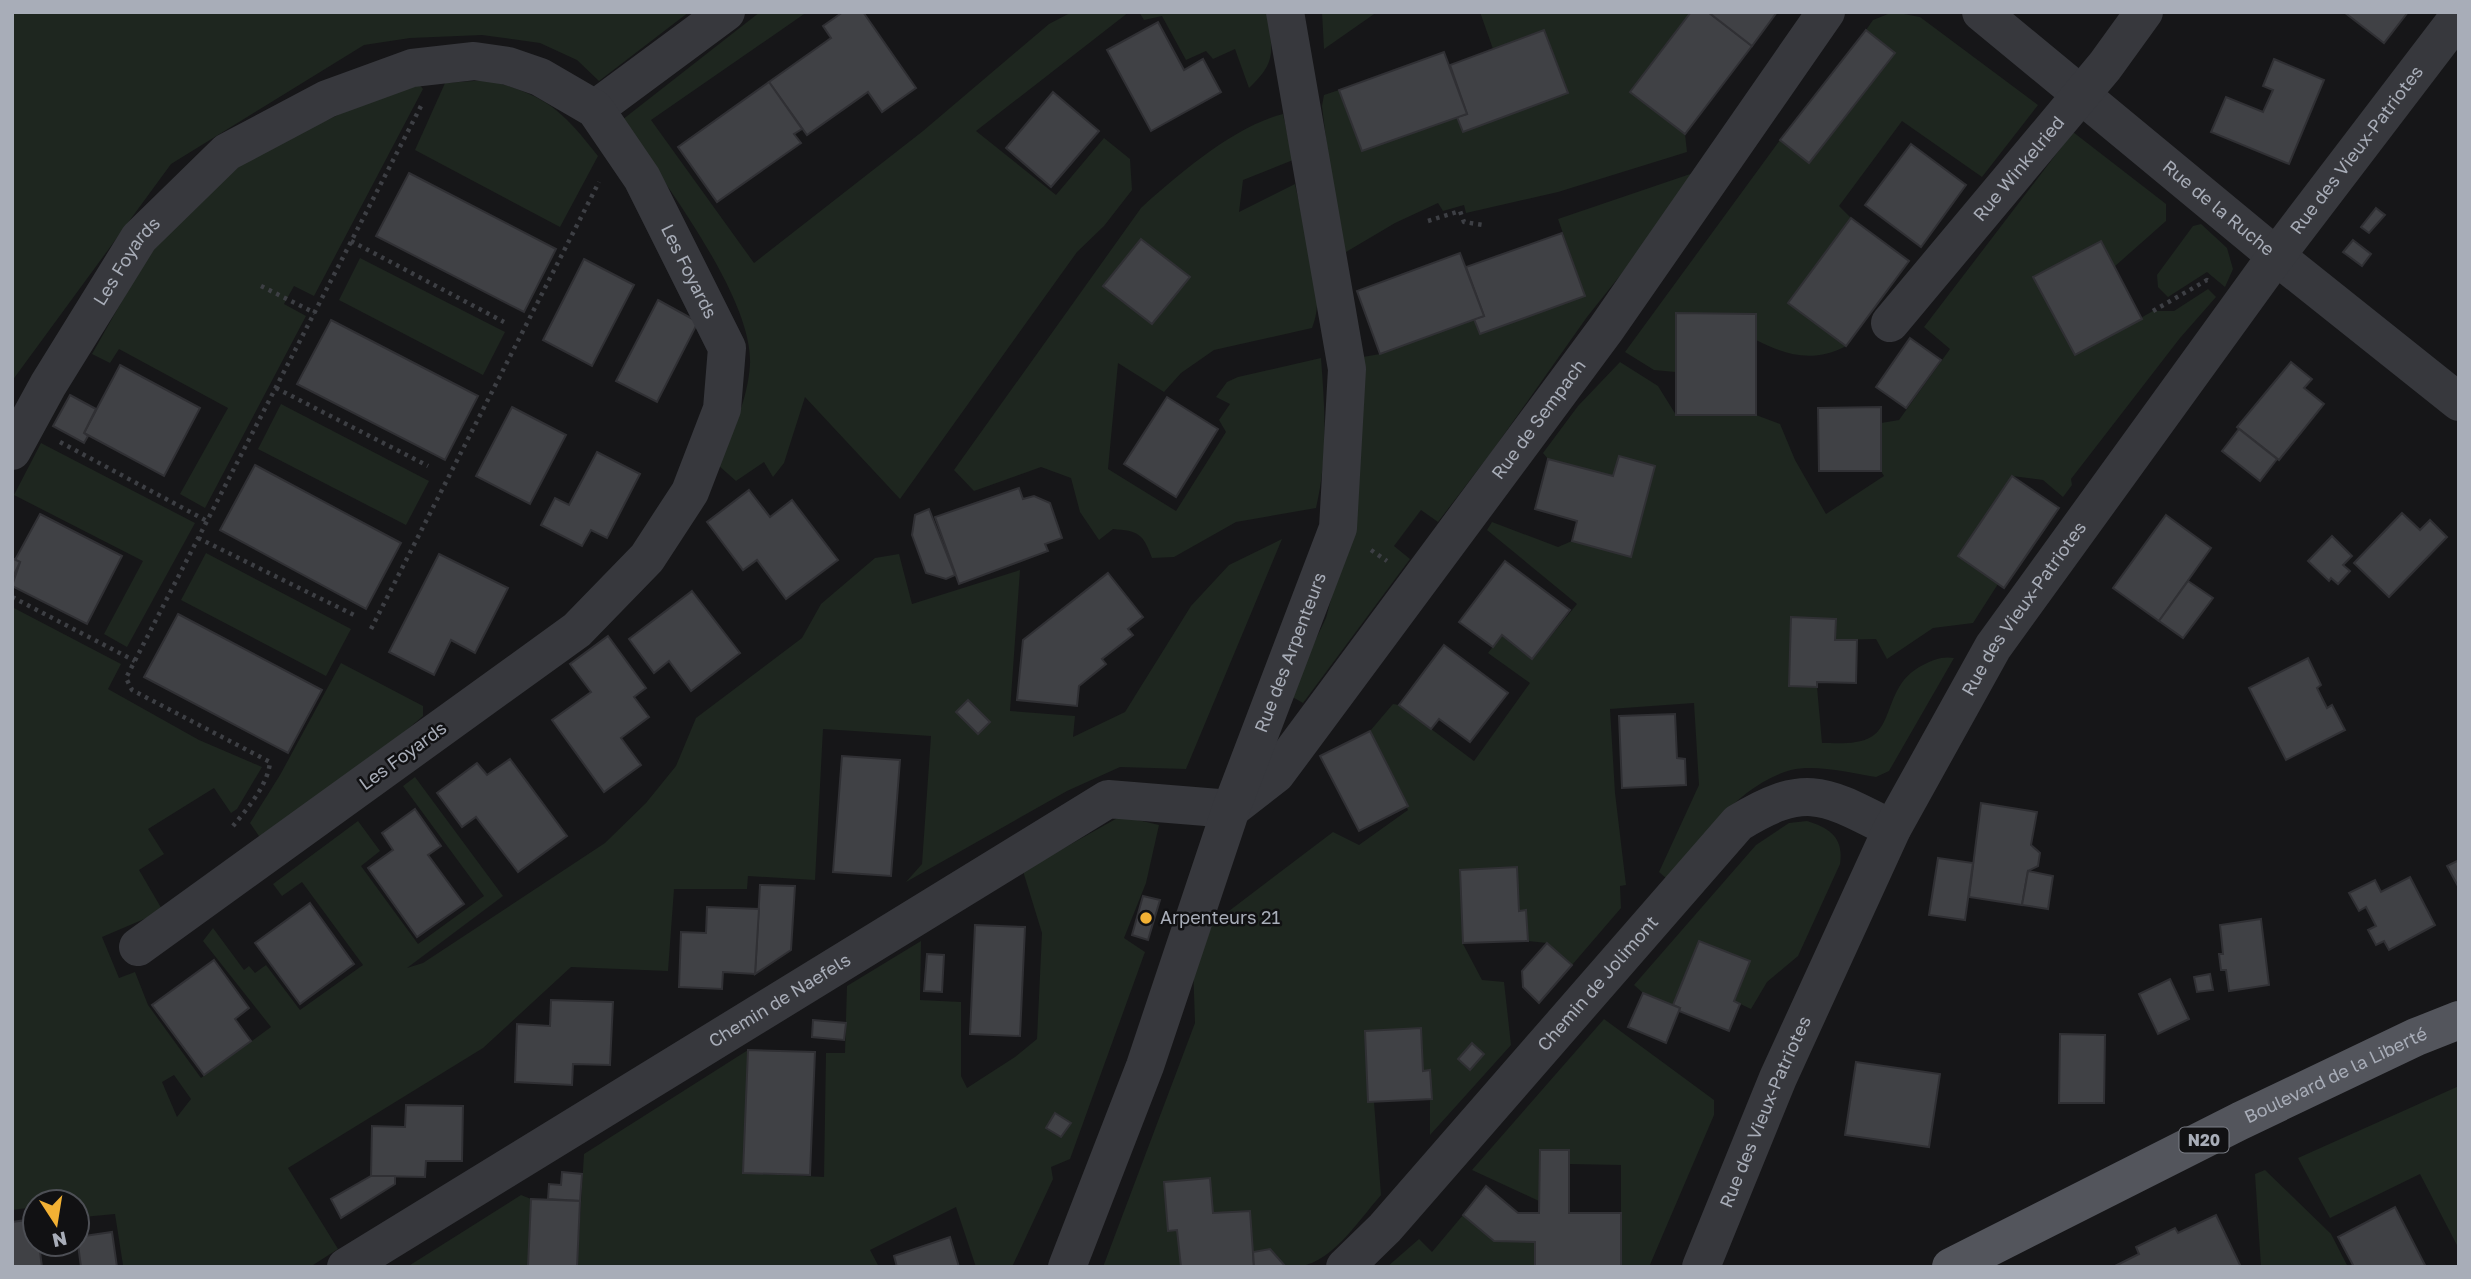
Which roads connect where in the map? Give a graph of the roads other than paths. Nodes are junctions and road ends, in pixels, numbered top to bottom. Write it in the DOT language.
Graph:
graph roads {
  1 [pos="726,12"];
  2 [pos="1285,12"];
  3 [pos="1826,12"];
  4 [pos="1982,12"];
  5 [pos="2144,12"];
  6 [pos="2459,16"];
  7 [pos="2081,94"];
  8 [pos="595,110"];
  9 [pos="2276,256"];
  10 [pos="1890,323"];
  11 [pos="2459,402"];
  12 [pos="12,452"];
  13 [pos="1231,809"];
  14 [pos="1892,829"];
  15 [pos="138,947"];
  16 [pos="2459,1020"];
  17 [pos="346,1267"];
  18 [pos="1067,1267"];
  19 [pos="1345,1267"];
  20 [pos="1701,1267"];
  21 [pos="1951,1267"];
  1 -- 8 [label="street"];
  2 -- 13 [label="street, Rue des Arpenteurs"];
  3 -- 13 [label="street, Rue de Sempach"];
  4 -- 7 [label="street, Rue de la Ruche"];
  5 -- 7 [label="street, Rue Winkelried"];
  6 -- 9 [label="street, Rue des Vieux-Patriotes"];
  7 -- 9 [label="street, Rue de la Ruche"];
  7 -- 10 [label="street, Rue Winkelried"];
  8 -- 12 [label="street, Les Foyards"];
  8 -- 15 [label="street, Les Foyards"];
  9 -- 11 [label="street, Rue de la Ruche"];
  9 -- 14 [label="street, Rue des Vieux-Patriotes"];
  13 -- 17 [label="street, Chemin de Naefels"];
  13 -- 18 [label="street, Rue des Arpenteurs"];
  14 -- 19 [label="street, Chemin de Jolimont"];
  14 -- 20 [label="street, Rue des Vieux-Patriotes"];
  16 -- 21 [label="main road, Boulevard de la Liberté / N20"];
}
